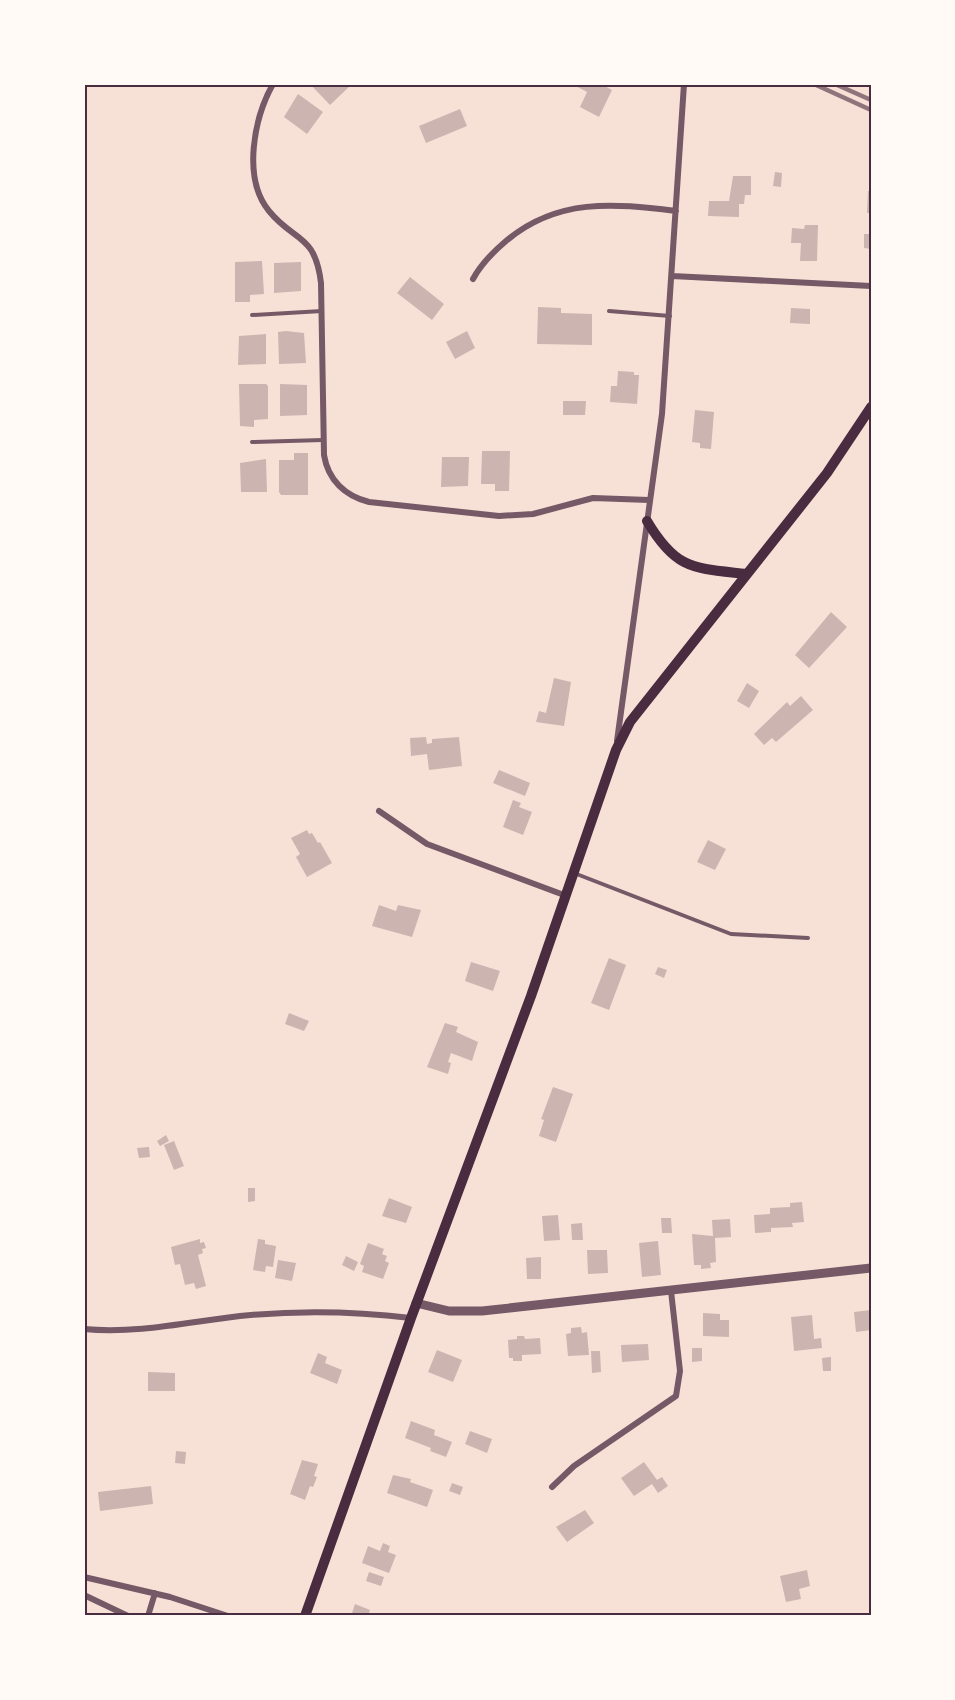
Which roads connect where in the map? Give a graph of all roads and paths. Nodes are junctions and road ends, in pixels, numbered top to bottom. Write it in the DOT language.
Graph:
graph roads {
  1 [pos="273,84"];
  2 [pos="684,84"];
  3 [pos="676,211"];
  4 [pos="672,276"];
  5 [pos="473,279"];
  6 [pos="871,286"];
  7 [pos="322,311"];
  8 [pos="609,311"];
  9 [pos="252,315"];
  10 [pos="670,316"];
  11 [pos="871,407"];
  12 [pos="323,440"];
  13 [pos="252,442"];
  14 [pos="649,500"];
  15 [pos="647,521"];
  16 [pos="746,574"];
  17 [pos="616,750"];
  18 [pos="379,811"];
  19 [pos="572,872"];
  20 [pos="564,895"];
  21 [pos="808,938"];
  22 [pos="871,1268"];
  23 [pos="671,1291"];
  24 [pos="416,1303"];
  25 [pos="411,1318"];
  26 [pos="84,1329"];
  27 [pos="552,1487"];
  28 [pos="84,1577"];
  29 [pos="155,1593"];
  30 [pos="84,1595"];
  31 [pos="128,1616"];
  32 [pos="148,1616"];
  33 [pos="228,1616"];
  34 [pos="304,1616"];
  1 -- 7 [label="street"];
  2 -- 3 [label="street"];
  3 -- 4 [label="street"];
  3 -- 5 [label="street"];
  4 -- 6 [label="street"];
  4 -- 10 [label="street"];
  7 -- 9 [label="lane"];
  7 -- 12 [label="street"];
  8 -- 10 [label="lane"];
  10 -- 14 [label="street"];
  11 -- 16 [label="main road"];
  12 -- 13 [label="lane"];
  12 -- 14 [label="street"];
  14 -- 15 [label="street"];
  15 -- 16 [label="main road"];
  15 -- 17 [label="street"];
  16 -- 17 [label="main road"];
  17 -- 19 [label="main road"];
  18 -- 20 [label="street"];
  19 -- 20 [label="main road"];
  19 -- 21 [label="lane"];
  20 -- 24 [label="main road"];
  22 -- 23 [label="street"];
  23 -- 24 [label="street"];
  23 -- 27 [label="street"];
  24 -- 25 [label="main road"];
  25 -- 26 [label="street"];
  25 -- 34 [label="main road"];
  28 -- 29 [label="street"];
  29 -- 32 [label="street"];
  29 -- 33 [label="street"];
  30 -- 31 [label="street"];
}
